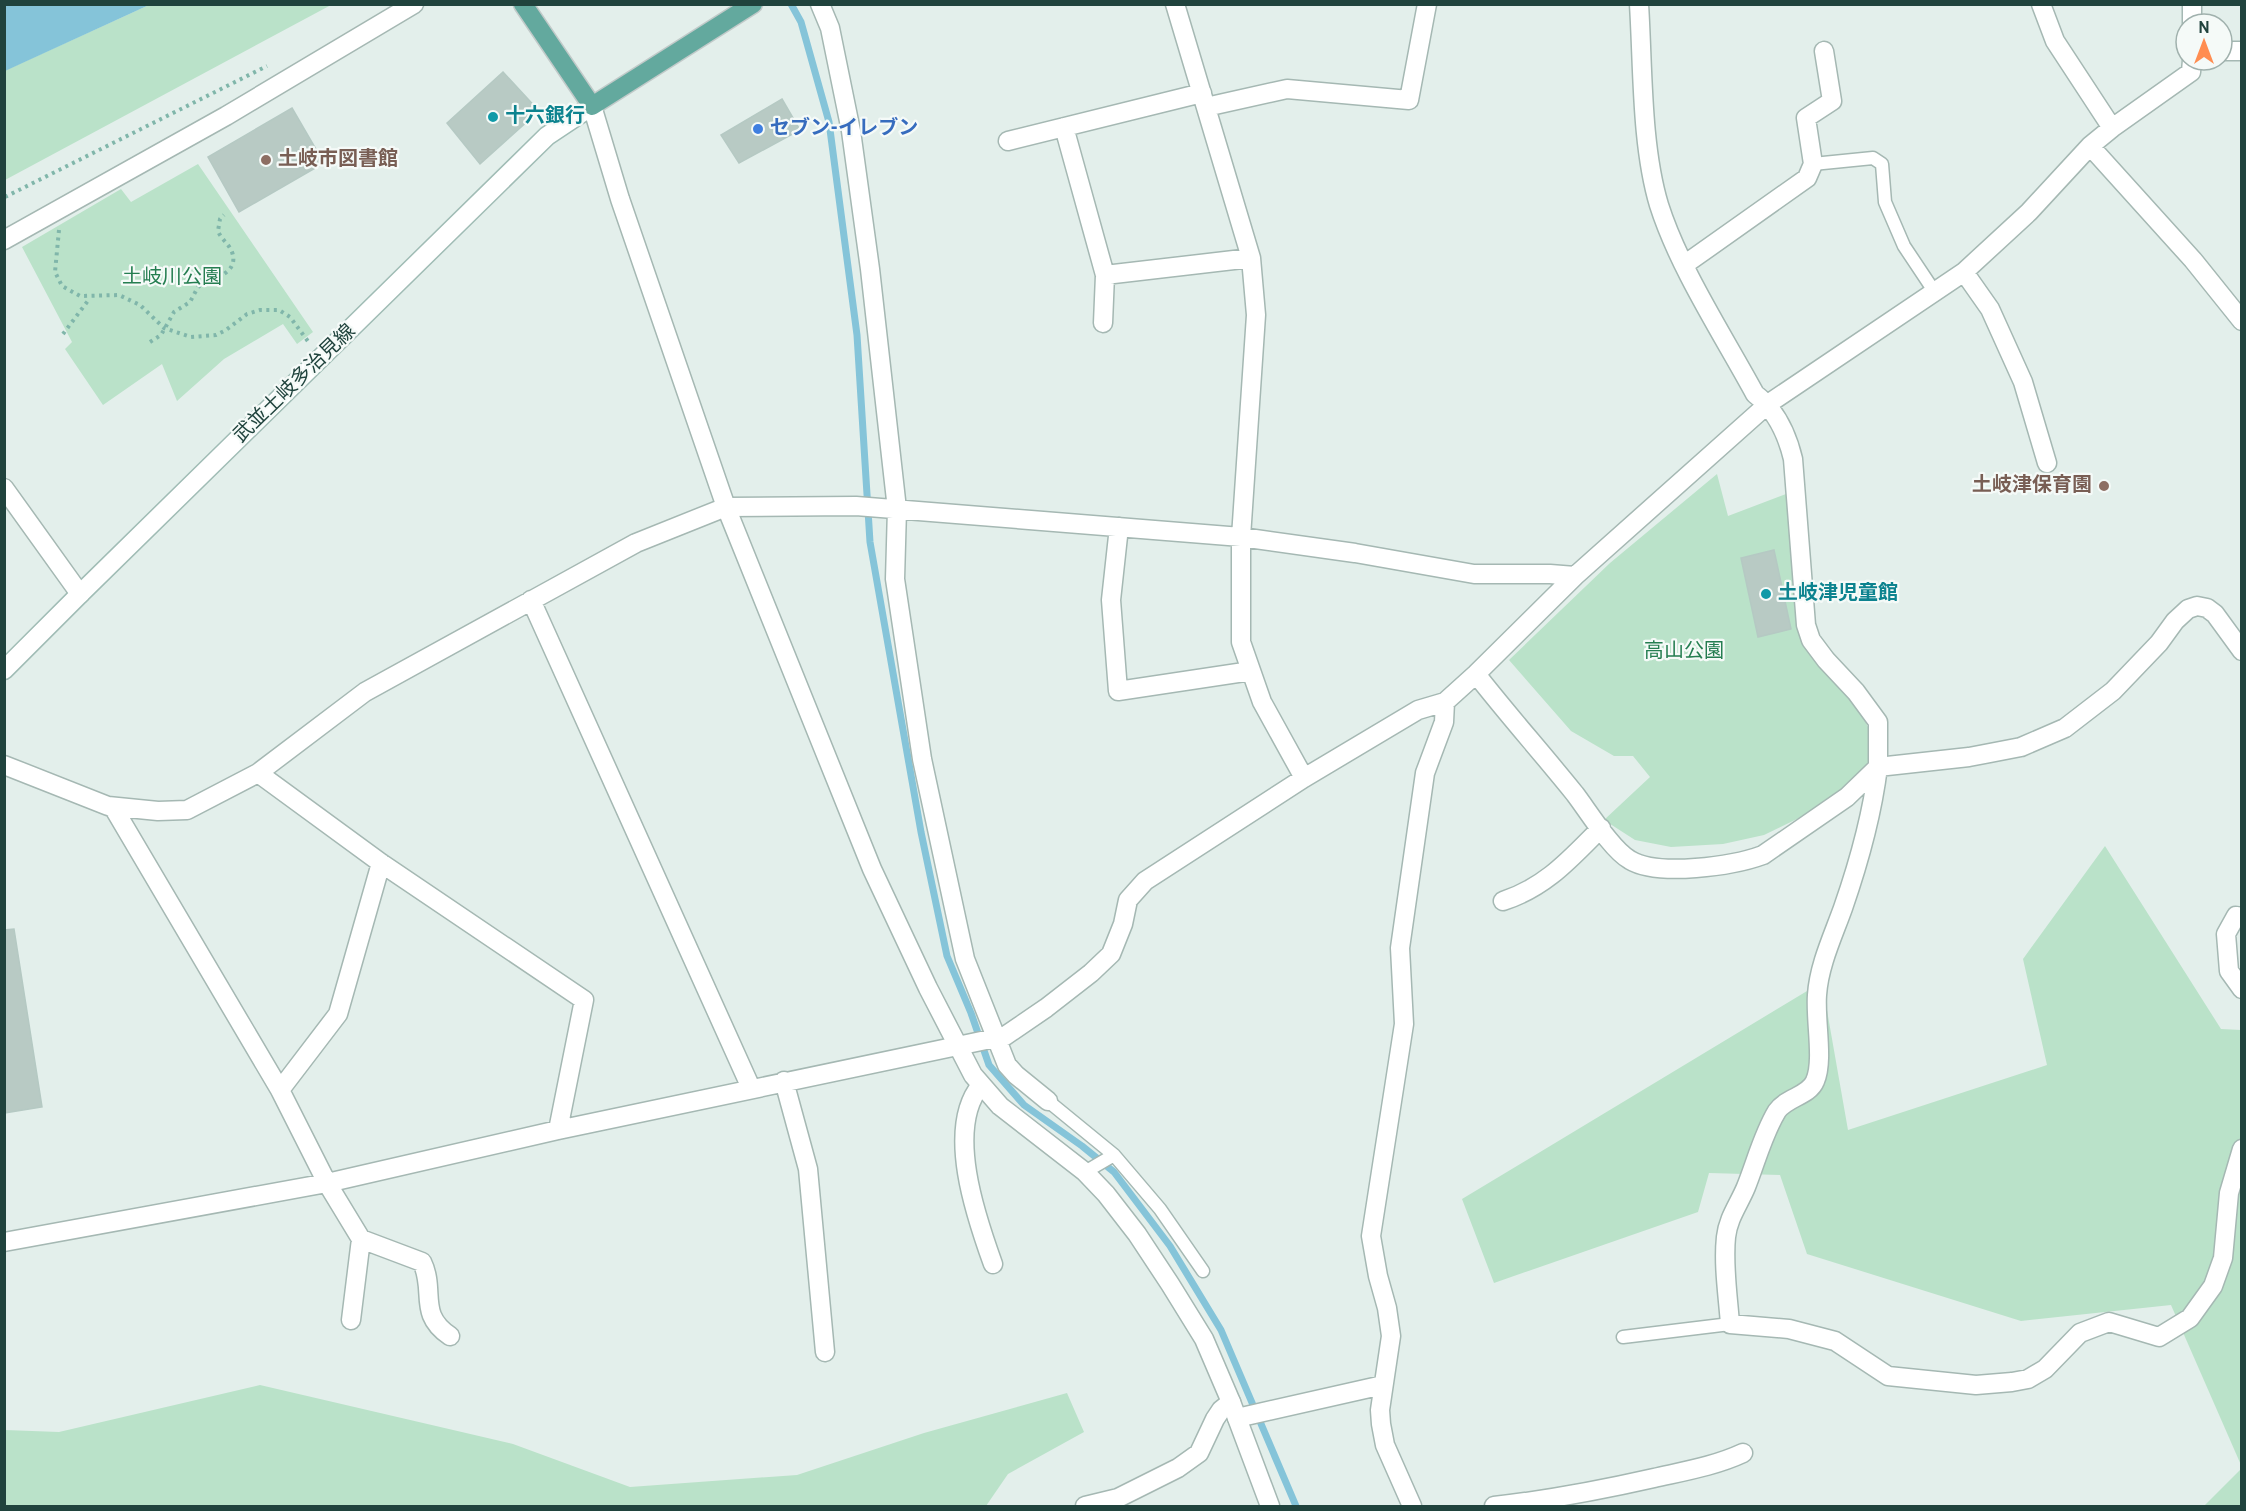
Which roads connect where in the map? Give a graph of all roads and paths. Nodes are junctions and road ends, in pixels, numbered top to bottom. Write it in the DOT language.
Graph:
graph roads {
  1 [pos="414,4"];
  2 [pos="523,4"];
  3 [pos="753,4"];
  4 [pos="820,4"];
  5 [pos="1175,4"];
  6 [pos="1427,4"];
  7 [pos="1639,4"];
  8 [pos="2041,4"];
  9 [pos="1824,51"];
  10 [pos="277,61"];
  11 [pos="2191,72"];
  12 [pos="1204,100"];
  13 [pos="592,106"];
  14 [pos="1064,127"];
  15 [pos="2112,128"];
  16 [pos="1008,141"];
  17 [pos="2090,146"];
  18 [pos="1813,165"];
  19 [pos="5,197"];
  20 [pos="54,212"];
  21 [pos="224,215"];
  22 [pos="4,240"];
  23 [pos="1251,258"];
  24 [pos="1684,265"];
  25 [pos="1964,272"];
  26 [pos="1105,275"];
  27 [pos="1934,291"];
  28 [pos="90,297"];
  29 [pos="2241,321"];
  30 [pos="1103,323"];
  31 [pos="164,328"];
  32 [pos="63,334"];
  33 [pos="150,342"];
  34 [pos="321,358"];
  35 [pos="1768,404"];
  36 [pos="2047,463"];
  37 [pos="4,488"];
  38 [pos="726,507"];
  39 [pos="891,509"];
  40 [pos="1119,527"];
  41 [pos="1241,537"];
  42 [pos="1575,576"];
  43 [pos="80,594"];
  44 [pos="531,600"];
  45 [pos="2241,651"];
  46 [pos="4,670"];
  47 [pos="1251,671"];
  48 [pos="1476,674"];
  49 [pos="1445,702"];
  50 [pos="4,765"];
  51 [pos="1878,767"];
  52 [pos="258,773"];
  53 [pos="1304,778"];
  54 [pos="113,807"];
  55 [pos="1601,828"];
  56 [pos="381,863"];
  57 [pos="1503,901"];
  58 [pos="2241,917"];
  59 [pos="2241,989"];
  60 [pos="979,1041"];
  61 [pos="784,1081"];
  62 [pos="981,1085"];
  63 [pos="751,1088"];
  64 [pos="280,1090"];
  65 [pos="1048,1101"];
  66 [pos="558,1130"];
  67 [pos="2241,1149"];
  68 [pos="1114,1155"];
  69 [pos="1085,1173"];
  70 [pos="327,1183"];
  71 [pos="361,1239"];
  72 [pos="4,1242"];
  73 [pos="993,1264"];
  74 [pos="1203,1271"];
  75 [pos="351,1320"];
  76 [pos="1730,1323"];
  77 [pos="450,1336"];
  78 [pos="1623,1337"];
  79 [pos="825,1352"];
  80 [pos="1383,1385"];
  81 [pos="1238,1412"];
  82 [pos="1743,1453"];
  83 [pos="1084,1506"];
  84 [pos="1270,1506"];
  85 [pos="1412,1506"];
  86 [pos="1494,1506"];
  1 -- 20 [label="street"];
  2 -- 13 [label="main road"];
  3 -- 13 [label="main road"];
  4 -- 39 [label="street"];
  5 -- 12 [label="street"];
  6 -- 12 [label="street"];
  7 -- 24 [label="street"];
  8 -- 15 [label="street"];
  9 -- 18 [label="street"];
  10 -- 19 [label="path"];
  11 -- 15 [label="street"];
  12 -- 14 [label="street"];
  12 -- 23 [label="street"];
  13 -- 34 [label="street, 武並土岐多治見線"];
  13 -- 38 [label="street"];
  14 -- 16 [label="street"];
  14 -- 26 [label="street"];
  15 -- 17 [label="street"];
  17 -- 25 [label="street"];
  17 -- 29 [label="street"];
  18 -- 24 [label="street"];
  18 -- 27 [label="lane"];
  20 -- 22 [label="street"];
  20 -- 28 [label="path"];
  21 -- 31 [label="path"];
  23 -- 26 [label="street"];
  23 -- 41 [label="street"];
  24 -- 35 [label="street"];
  25 -- 27 [label="street"];
  25 -- 36 [label="street"];
  26 -- 30 [label="street"];
  27 -- 35 [label="street"];
  28 -- 31 [label="path"];
  28 -- 32 [label="path"];
  31 -- 33 [label="path"];
  31 -- 34 [label="path"];
  34 -- 43 [label="street, 武並土岐多治見線"];
  35 -- 42 [label="street"];
  35 -- 51 [label="street"];
  37 -- 43 [label="street"];
  38 -- 39 [label="street"];
  38 -- 44 [label="street"];
  38 -- 60 [label="street"];
  39 -- 40 [label="street"];
  39 -- 60 [label="street"];
  40 -- 41 [label="street"];
  40 -- 47 [label="street"];
  41 -- 42 [label="street"];
  41 -- 47 [label="street"];
  42 -- 48 [label="street"];
  43 -- 46 [label="street, 武並土岐多治見線"];
  44 -- 52 [label="street"];
  44 -- 63 [label="street"];
  45 -- 51 [label="street"];
  47 -- 53 [label="street"];
  48 -- 49 [label="street"];
  48 -- 55 [label="street"];
  49 -- 53 [label="street"];
  49 -- 80 [label="street"];
  50 -- 54 [label="street"];
  51 -- 55 [label="street"];
  51 -- 76 [label="street"];
  52 -- 54 [label="street"];
  52 -- 56 [label="street"];
  53 -- 60 [label="street"];
  54 -- 64 [label="street"];
  55 -- 57 [label="street"];
  56 -- 64 [label="street"];
  56 -- 66 [label="street"];
  58 -- 59 [label="street"];
  60 -- 61 [label="street"];
  60 -- 62 [label="street"];
  60 -- 65 [label="street"];
  61 -- 63 [label="street"];
  61 -- 79 [label="street"];
  62 -- 69 [label="street"];
  62 -- 73 [label="street"];
  63 -- 66 [label="street"];
  64 -- 70 [label="street"];
  65 -- 68 [label="lane"];
  66 -- 70 [label="street"];
  67 -- 76 [label="street"];
  68 -- 69 [label="lane"];
  68 -- 74 [label="lane"];
  69 -- 81 [label="street"];
  70 -- 71 [label="street"];
  70 -- 72 [label="street"];
  71 -- 75 [label="street"];
  71 -- 77 [label="street"];
  76 -- 78 [label="lane"];
  80 -- 81 [label="street"];
  80 -- 85 [label="street"];
  81 -- 83 [label="street"];
  81 -- 84 [label="street"];
  82 -- 86 [label="street"];
}
